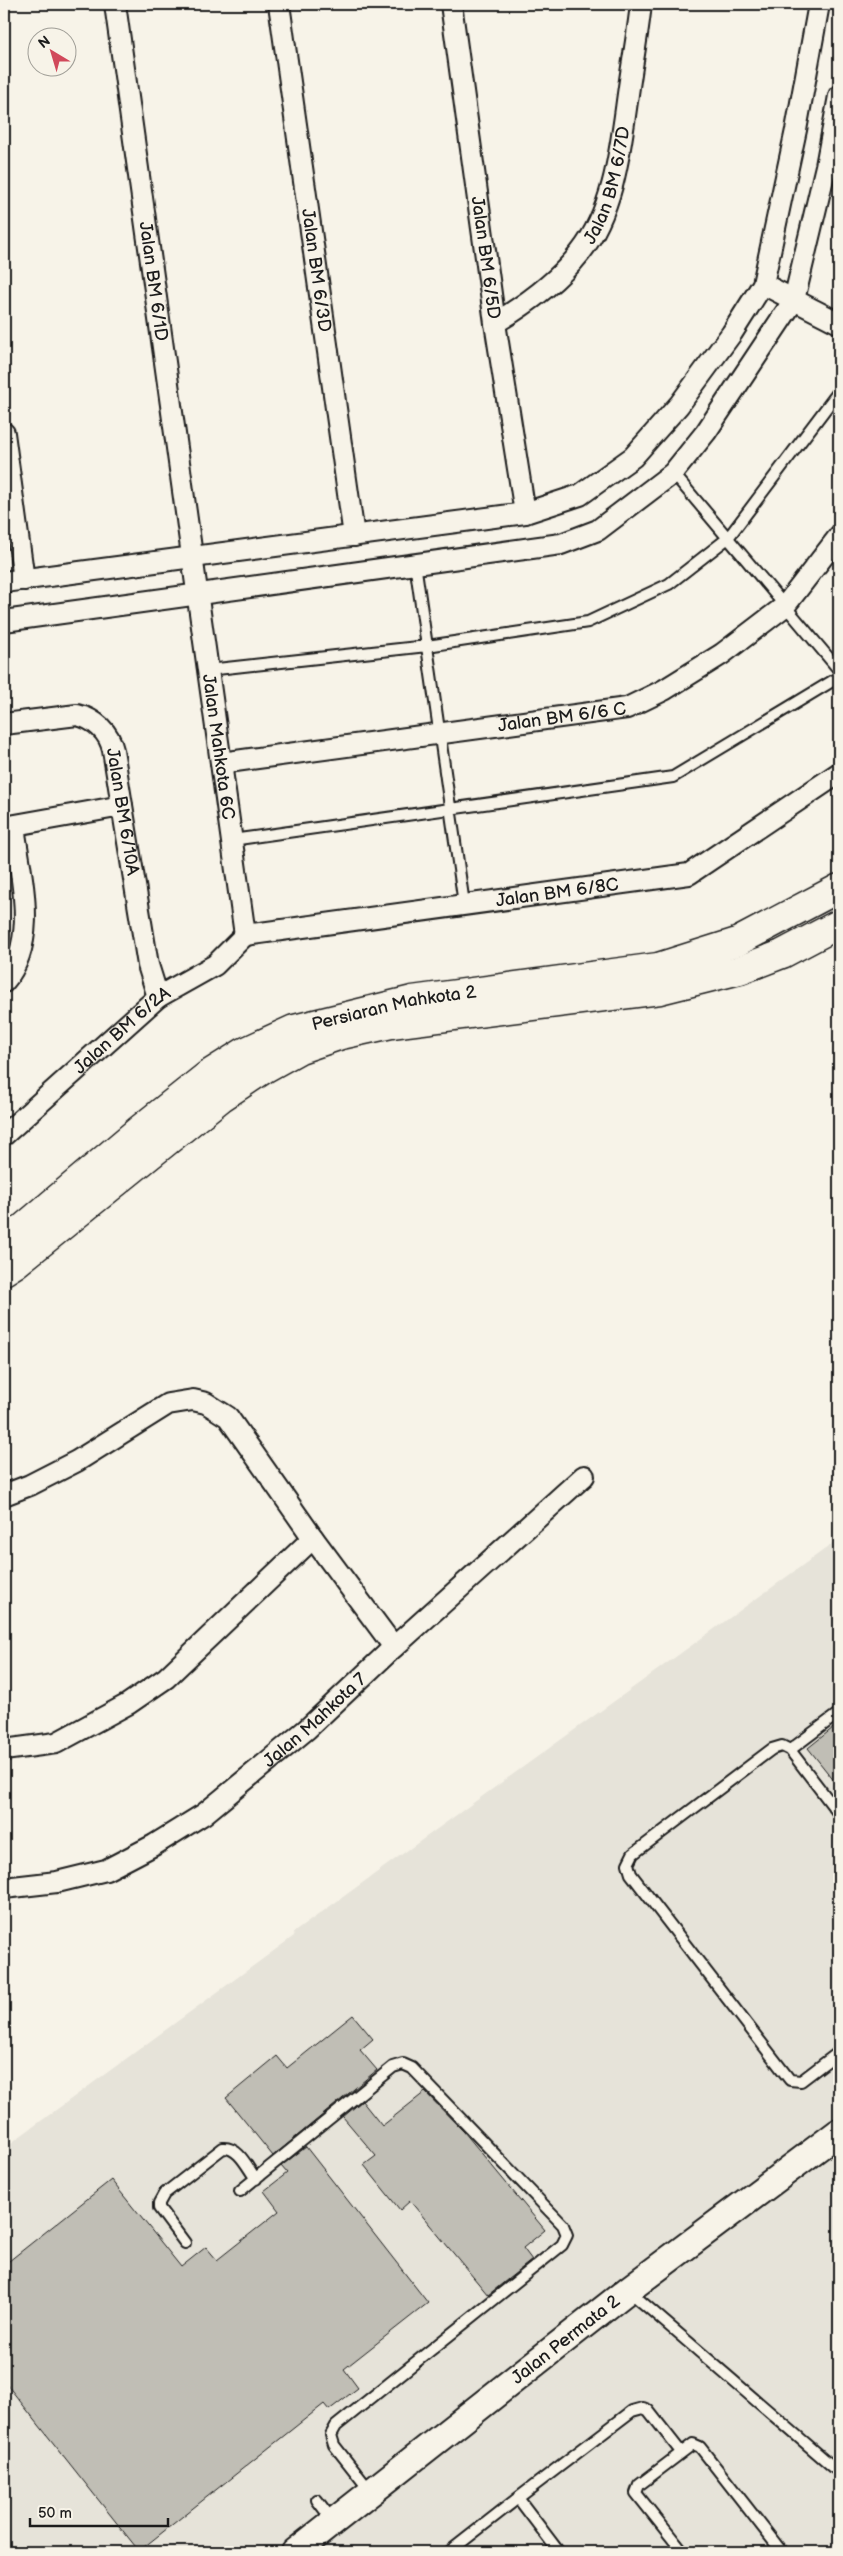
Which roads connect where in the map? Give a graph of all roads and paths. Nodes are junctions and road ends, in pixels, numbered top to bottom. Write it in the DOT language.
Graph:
graph roads {
  1 [pos="115,4"];
  2 [pos="279,4"];
  3 [pos="451,4"];
  4 [pos="641,4"];
  5 [pos="818,4"];
  6 [pos="839,96"];
  7 [pos="763,284"];
  8 [pos="794,300"];
  9 [pos="495,323"];
  10 [pos="839,323"];
  11 [pos="839,391"];
  12 [pos="4,433"];
  13 [pos="673,474"];
  14 [pos="525,512"];
  15 [pos="354,536"];
  16 [pos="839,536"];
  17 [pos="728,538"];
  18 [pos="11,544"];
  19 [pos="192,558"];
  20 [pos="415,563"];
  21 [pos="24,580"];
  22 [pos="4,582"];
  23 [pos="197,595"];
  24 [pos="785,606"];
  25 [pos="4,621"];
  26 [pos="427,646"];
  27 [pos="208,670"];
  28 [pos="839,670"];
  29 [pos="839,677"];
  30 [pos="4,724"];
  31 [pos="440,733"];
  32 [pos="221,763"];
  33 [pos="839,773"];
  34 [pos="122,806"];
  35 [pos="451,810"];
  36 [pos="9,826"];
  37 [pos="232,840"];
  38 [pos="839,888"];
  39 [pos="464,904"];
  40 [pos="839,924"];
  41 [pos="246,935"];
  42 [pos="659,979"];
  43 [pos="4,982"];
  44 [pos="158,997"];
  45 [pos="4,1135"];
  46 [pos="4,1244"];
  47 [pos="4,1270"];
  48 [pos="584,1476"];
  49 [pos="4,1495"];
  50 [pos="312,1538"];
  51 [pos="394,1647"];
  52 [pos="839,1713"];
  53 [pos="4,1750"];
  54 [pos="790,1750"];
  55 [pos="839,1814"];
  56 [pos="4,1888"];
  57 [pos="839,2052"];
  58 [pos="839,2132"];
  59 [pos="256,2179"];
  60 [pos="240,2191"];
  61 [pos="185,2243"];
  62 [pos="628,2290"];
  63 [pos="681,2452"];
  64 [pos="839,2472"];
  65 [pos="372,2492"];
  66 [pos="518,2498"];
  67 [pos="317,2500"];
  68 [pos="334,2522"];
  69 [pos="295,2552"];
  70 [pos="449,2552"];
  71 [pos="558,2552"];
  72 [pos="683,2552"];
  73 [pos="782,2552"];
  1 -- 19 [label="street, Jalan BM 6/1D"];
  2 -- 15 [label="street, Jalan BM 6/3D"];
  3 -- 9 [label="street, Jalan BM 6/5D"];
  4 -- 9 [label="street, Jalan BM 6/7D"];
  5 -- 7 [label="street"];
  6 -- 8 [label="street"];
  7 -- 8 [label="street"];
  7 -- 14 [label="street"];
  8 -- 10 [label="street"];
  8 -- 13 [label="street"];
  9 -- 14 [label="street, Jalan BM 6/5D"];
  11 -- 17 [label="lane"];
  12 -- 18 [label="street"];
  13 -- 17 [label="lane"];
  13 -- 20 [label="street"];
  14 -- 15 [label="street"];
  15 -- 19 [label="street"];
  16 -- 24 [label="street, Jalan BM 6/6 C"];
  17 -- 24 [label="lane"];
  17 -- 26 [label="lane"];
  18 -- 21 [label="street"];
  19 -- 21 [label="street"];
  19 -- 23 [label="street, Jalan Mahkota 6C"];
  20 -- 23 [label="street"];
  20 -- 26 [label="lane"];
  21 -- 22 [label="street"];
  23 -- 25 [label="street"];
  23 -- 27 [label="street, Jalan Mahkota 6C"];
  24 -- 28 [label="lane"];
  24 -- 31 [label="street, Jalan BM 6/6 C"];
  26 -- 27 [label="lane"];
  26 -- 31 [label="lane"];
  27 -- 32 [label="street, Jalan Mahkota 6C"];
  29 -- 35 [label="lane"];
  30 -- 34 [label="street, Jalan BM 6/10A"];
  31 -- 32 [label="street, Jalan BM 6/6 C"];
  31 -- 35 [label="lane"];
  32 -- 37 [label="street, Jalan Mahkota 6C"];
  33 -- 39 [label="street, Jalan BM 6/8C"];
  34 -- 36 [label="street"];
  34 -- 44 [label="street, Jalan BM 6/10A"];
  35 -- 37 [label="lane"];
  35 -- 39 [label="lane"];
  36 -- 43 [label="street"];
  37 -- 41 [label="street, Jalan Mahkota 6C"];
  38 -- 42 [label="main road, Persiaran Mahkota 2"];
  39 -- 41 [label="street, Jalan BM 6/8C"];
  40 -- 42 [label="main road, Persiaran Mahkota 2"];
  41 -- 44 [label="street, Jalan BM 6/2A"];
  42 -- 46 [label="main road, Persiaran Mahkota 2"];
  42 -- 47 [label="main road, Persiaran Mahkota 2"];
  44 -- 45 [label="street, Jalan BM 6/2A"];
  48 -- 51 [label="street, Jalan Mahkota 7"];
  49 -- 50 [label="street"];
  50 -- 51 [label="street"];
  50 -- 53 [label="street"];
  51 -- 56 [label="street, Jalan Mahkota 7"];
  52 -- 54 [label="lane"];
  54 -- 55 [label="lane"];
  54 -- 57 [label="lane"];
  58 -- 62 [label="street, Jalan Permata 2"];
  59 -- 60 [label="lane"];
  59 -- 61 [label="lane"];
  59 -- 65 [label="lane"];
  62 -- 64 [label="lane"];
  62 -- 65 [label="street, Jalan Permata 2"];
  63 -- 66 [label="lane"];
  63 -- 72 [label="lane"];
  63 -- 73 [label="lane"];
  65 -- 68 [label="street, Jalan Permata 2"];
  66 -- 70 [label="lane"];
  66 -- 71 [label="lane"];
  67 -- 68 [label="lane"];
  68 -- 69 [label="street, Jalan Permata 2"];
}
